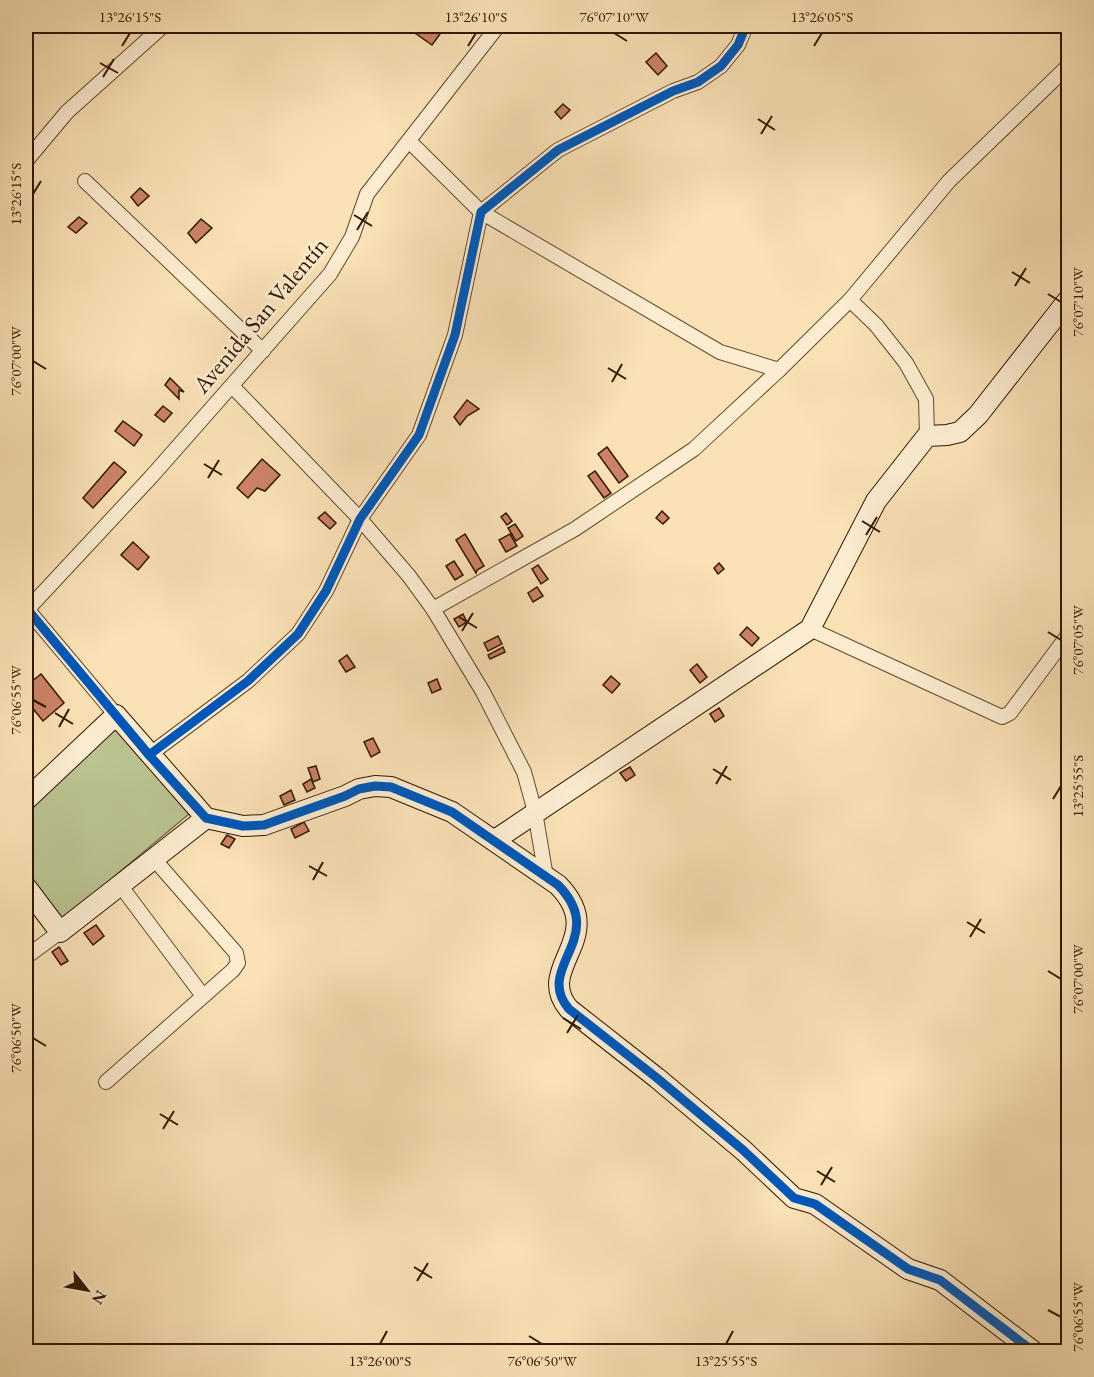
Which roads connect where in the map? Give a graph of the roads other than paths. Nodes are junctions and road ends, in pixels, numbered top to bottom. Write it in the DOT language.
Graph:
graph roads {
  1 [pos="163,26"];
  2 [pos="498,26"];
  3 [pos="746,26"];
  4 [pos="1068,66"];
  5 [pos="409,141"];
  6 [pos="26,161"];
  7 [pos="85,180"];
  8 [pos="480,212"];
  9 [pos="849,300"];
  10 [pos="1068,300"];
  11 [pos="263,351"];
  12 [pos="778,370"];
  13 [pos="232,386"];
  14 [pos="927,436"];
  15 [pos="360,519"];
  16 [pos="433,609"];
  17 [pos="26,610"];
  18 [pos="810,629"];
  19 [pos="1068,635"];
  20 [pos="116,715"];
  21 [pos="149,754"];
  22 [pos="26,800"];
  23 [pos="535,812"];
  24 [pos="206,818"];
  25 [pos="495,840"];
  26 [pos="154,859"];
  27 [pos="546,877"];
  28 [pos="120,885"];
  29 [pos="26,887"];
  30 [pos="60,932"];
  31 [pos="26,957"];
  32 [pos="203,996"];
  33 [pos="106,1082"];
  34 [pos="1034,1352"];
  1 -- 6 [label="street"];
  2 -- 5 [label="street, Avenida San Valentín"];
  3 -- 8 [label="street"];
  4 -- 9 [label="street"];
  5 -- 8 [label="street"];
  5 -- 11 [label="street, Avenida San Valentín"];
  7 -- 11 [label="street"];
  8 -- 12 [label="street"];
  8 -- 15 [label="street"];
  9 -- 12 [label="street"];
  9 -- 14 [label="street"];
  10 -- 14 [label="street"];
  11 -- 13 [label="street, Avenida San Valentín"];
  12 -- 16 [label="street"];
  13 -- 15 [label="street"];
  13 -- 17 [label="street, Avenida San Valentín"];
  14 -- 18 [label="street"];
  15 -- 16 [label="street"];
  15 -- 21 [label="street"];
  16 -- 23 [label="street"];
  17 -- 20 [label="street"];
  18 -- 19 [label="street"];
  18 -- 23 [label="street"];
  20 -- 21 [label="street"];
  20 -- 22 [label="street"];
  21 -- 24 [label="street"];
  23 -- 25 [label="street"];
  23 -- 27 [label="street"];
  24 -- 25 [label="street"];
  24 -- 26 [label="street"];
  25 -- 27 [label="street"];
  26 -- 28 [label="street"];
  26 -- 32 [label="street"];
  27 -- 34 [label="street"];
  28 -- 30 [label="street"];
  28 -- 32 [label="street"];
  29 -- 30 [label="street"];
  30 -- 31 [label="street"];
  32 -- 33 [label="street"];
}
